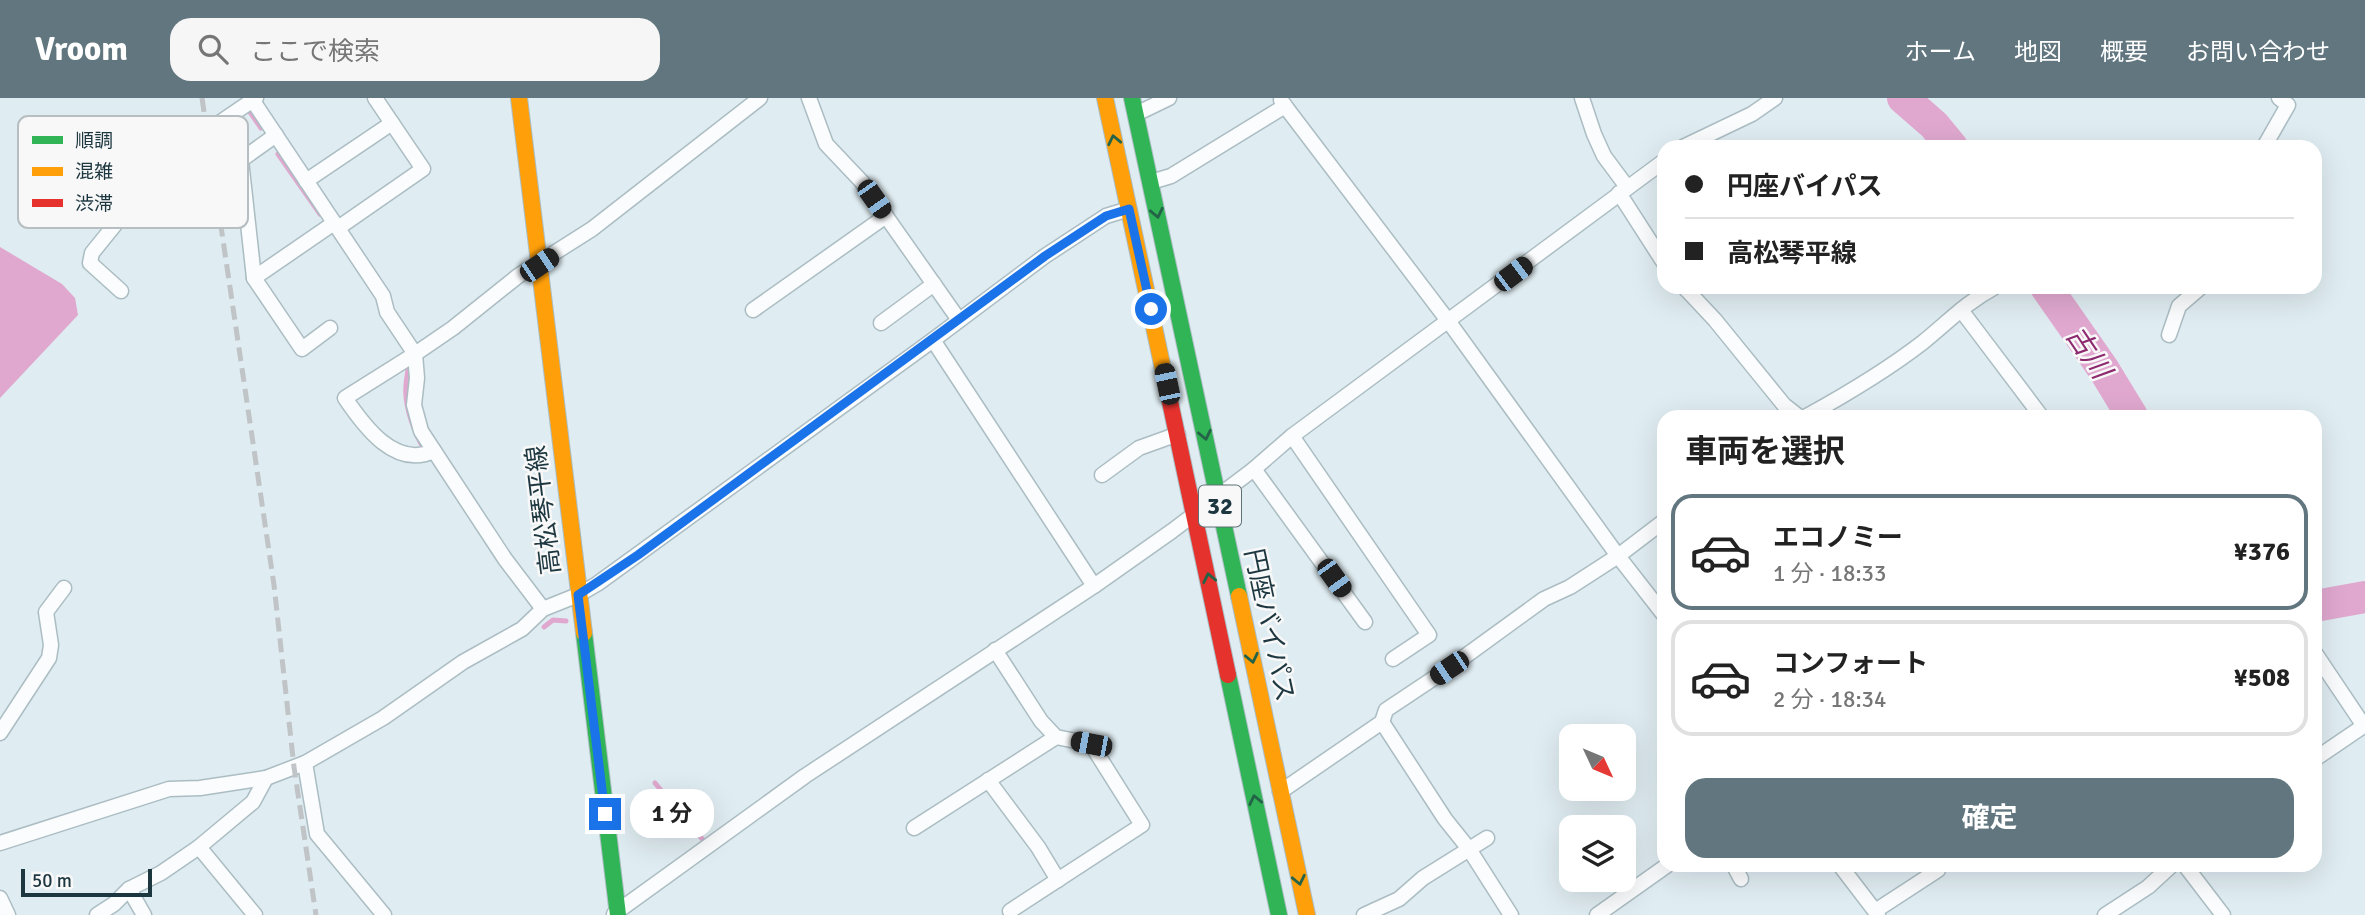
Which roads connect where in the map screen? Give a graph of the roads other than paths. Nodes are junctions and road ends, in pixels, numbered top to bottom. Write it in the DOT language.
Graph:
graph roads {
  1 [pos="375,98"];
  2 [pos="519,98"];
  3 [pos="760,98"];
  4 [pos="809,98"];
  5 [pos="1105,98"];
  6 [pos="1169,98"];
  7 [pos="1582,98"];
  8 [pos="1775,98"];
  9 [pos="2279,98"];
  10 [pos="253,99"];
  11 [pos="1281,100"];
  12 [pos="1134,106"];
  13 [pos="229,116"];
  14 [pos="392,123"];
  15 [pos="276,135"];
  16 [pos="1698,140"];
  17 [pos="2268,140"];
  18 [pos="248,155"];
  19 [pos="1657,166"];
  20 [pos="306,181"];
  21 [pos="1151,182"];
  22 [pos="1623,190"];
  23 [pos="1129,209"];
  24 [pos="886,216"];
  25 [pos="248,224"];
  26 [pos="336,225"];
  27 [pos="112,228"];
  28 [pos="1657,251"];
  29 [pos="539,265"];
  30 [pos="254,278"];
  31 [pos="934,284"];
  32 [pos="121,291"];
  33 [pos="1691,294"];
  34 [pos="1985,294"];
  35 [pos="2193,294"];
  36 [pos="753,310"];
  37 [pos="1961,310"];
  38 [pos="959,320"];
  39 [pos="1449,321"];
  40 [pos="881,323"];
  41 [pos="330,328"];
  42 [pos="2169,335"];
  43 [pos="933,340"];
  44 [pos="415,354"];
  45 [pos="1790,410"];
  46 [pos="1818,410"];
  47 [pos="2036,410"];
  48 [pos="1178,434"];
  49 [pos="1292,436"];
  50 [pos="434,452"];
  51 [pos="1254,469"];
  52 [pos="1102,475"];
  53 [pos="1218,496"];
  54 [pos="1195,513"];
  55 [pos="1657,526"];
  56 [pos="1618,556"];
  57 [pos="1094,586"];
  58 [pos="64,588"];
  59 [pos="578,595"];
  60 [pos="1657,606"];
  61 [pos="543,609"];
  62 [pos="1365,621"];
  63 [pos="995,650"];
  64 [pos="1393,659"];
  65 [pos="2322,663"];
  66 [pos="1382,722"];
  67 [pos="2365,725"];
  68 [pos="0,733"];
  69 [pos="1056,737"];
  70 [pos="2322,754"];
  71 [pos="305,763"];
  72 [pos="266,778"];
  73 [pos="988,780"];
  74 [pos="1280,792"];
  75 [pos="914,828"];
  76 [pos="1487,838"];
  77 [pos="0,843"];
  78 [pos="199,847"];
  79 [pos="1469,849"];
  80 [pos="1658,872"];
  81 [pos="1737,872"];
  82 [pos="1845,872"];
  83 [pos="1935,872"];
  84 [pos="2164,872"];
  85 [pos="2190,872"];
  86 [pos="1058,880"];
  87 [pos="1741,880"];
  88 [pos="129,889"];
  89 [pos="0,898"];
  90 [pos="1010,911"];
  91 [pos="1876,913"];
  92 [pos="616,914"];
  93 [pos="8,915"];
  94 [pos="97,915"];
  95 [pos="144,915"];
  96 [pos="255,915"];
  97 [pos="384,915"];
  98 [pos="1279,915"];
  99 [pos="1307,915"];
  100 [pos="1364,915"];
  101 [pos="1511,915"];
  102 [pos="1597,915"];
  103 [pos="2105,915"];
  104 [pos="2223,915"];
  1 -- 14 [label="street"];
  2 -- 29 [label="main road, 高松琴平線"];
  3 -- 29 [label="street"];
  4 -- 24 [label="street"];
  23 -- 5 [label="main road, 円座バイパス / 32, one-way"];
  6 -- 12 [label="street"];
  7 -- 22 [label="street"];
  8 -- 16 [label="street"];
  9 -- 17 [label="street"];
  10 -- 13 [label="street"];
  10 -- 15 [label="street"];
  11 -- 21 [label="street"];
  11 -- 39 [label="street"];
  12 -- 21 [label="main road, 円座バイパス / 32"];
  14 -- 20 [label="street"];
  14 -- 26 [label="street"];
  15 -- 18 [label="street"];
  15 -- 20 [label="street"];
  19 -- 22 [label="street"];
  20 -- 26 [label="street"];
  21 -- 23 [label="main road"];
  21 -- 53 [label="main road, 円座バイパス / 32, one-way"];
  22 -- 28 [label="street"];
  22 -- 39 [label="street"];
  23 -- 38 [label="street"];
  23 -- 48 [label="main road, 円座バイパス / 32"];
  24 -- 31 [label="street"];
  24 -- 36 [label="street"];
  25 -- 30 [label="street"];
  26 -- 30 [label="street"];
  26 -- 44 [label="street"];
  27 -- 32 [label="street"];
  29 -- 44 [label="street"];
  29 -- 59 [label="main road, 高松琴平線"];
  30 -- 41 [label="street"];
  31 -- 38 [label="street"];
  31 -- 40 [label="street"];
  33 -- 45 [label="street"];
  34 -- 37 [label="street"];
  35 -- 42 [label="street"];
  37 -- 46 [label="street"];
  37 -- 47 [label="street"];
  38 -- 43 [label="street"];
  39 -- 49 [label="street"];
  39 -- 56 [label="street"];
  43 -- 57 [label="street"];
  43 -- 59 [label="street"];
  44 -- 50 [label="street"];
  44 -- 50 [label="street"];
  48 -- 52 [label="street"];
  48 -- 54 [label="main road, 円座バイパス / 32"];
  49 -- 51 [label="street"];
  49 -- 64 [label="street"];
  50 -- 61 [label="street"];
  51 -- 53 [label="street"];
  51 -- 62 [label="street"];
  53 -- 54 [label="street"];
  53 -- 74 [label="main road, 円座バイパス / 32, one-way"];
  54 -- 57 [label="street"];
  98 -- 54 [label="main road, 円座バイパス / 32, one-way"];
  55 -- 56 [label="street"];
  56 -- 60 [label="street"];
  56 -- 66 [label="street"];
  57 -- 63 [label="street"];
  58 -- 68 [label="street"];
  59 -- 61 [label="street"];
  59 -- 92 [label="main road, 高松琴平線"];
  61 -- 71 [label="street"];
  63 -- 69 [label="street"];
  63 -- 92 [label="street"];
  65 -- 67 [label="street"];
  66 -- 74 [label="street"];
  66 -- 79 [label="street"];
  67 -- 70 [label="street"];
  69 -- 73 [label="street"];
  69 -- 86 [label="street"];
  71 -- 72 [label="street"];
  71 -- 97 [label="street"];
  72 -- 77 [label="street"];
  72 -- 78 [label="street"];
  73 -- 75 [label="street"];
  73 -- 86 [label="street"];
  74 -- 99 [label="main road, 円座バイパス / 32, one-way"];
  76 -- 79 [label="street"];
  78 -- 88 [label="street"];
  78 -- 96 [label="street"];
  79 -- 100 [label="street"];
  79 -- 101 [label="street"];
  80 -- 102 [label="street"];
  81 -- 87 [label="street"];
  82 -- 91 [label="street"];
  83 -- 91 [label="street"];
  84 -- 103 [label="street"];
  85 -- 104 [label="street"];
  86 -- 90 [label="street"];
  88 -- 94 [label="street"];
  88 -- 95 [label="street"];
  89 -- 93 [label="street"];
}
